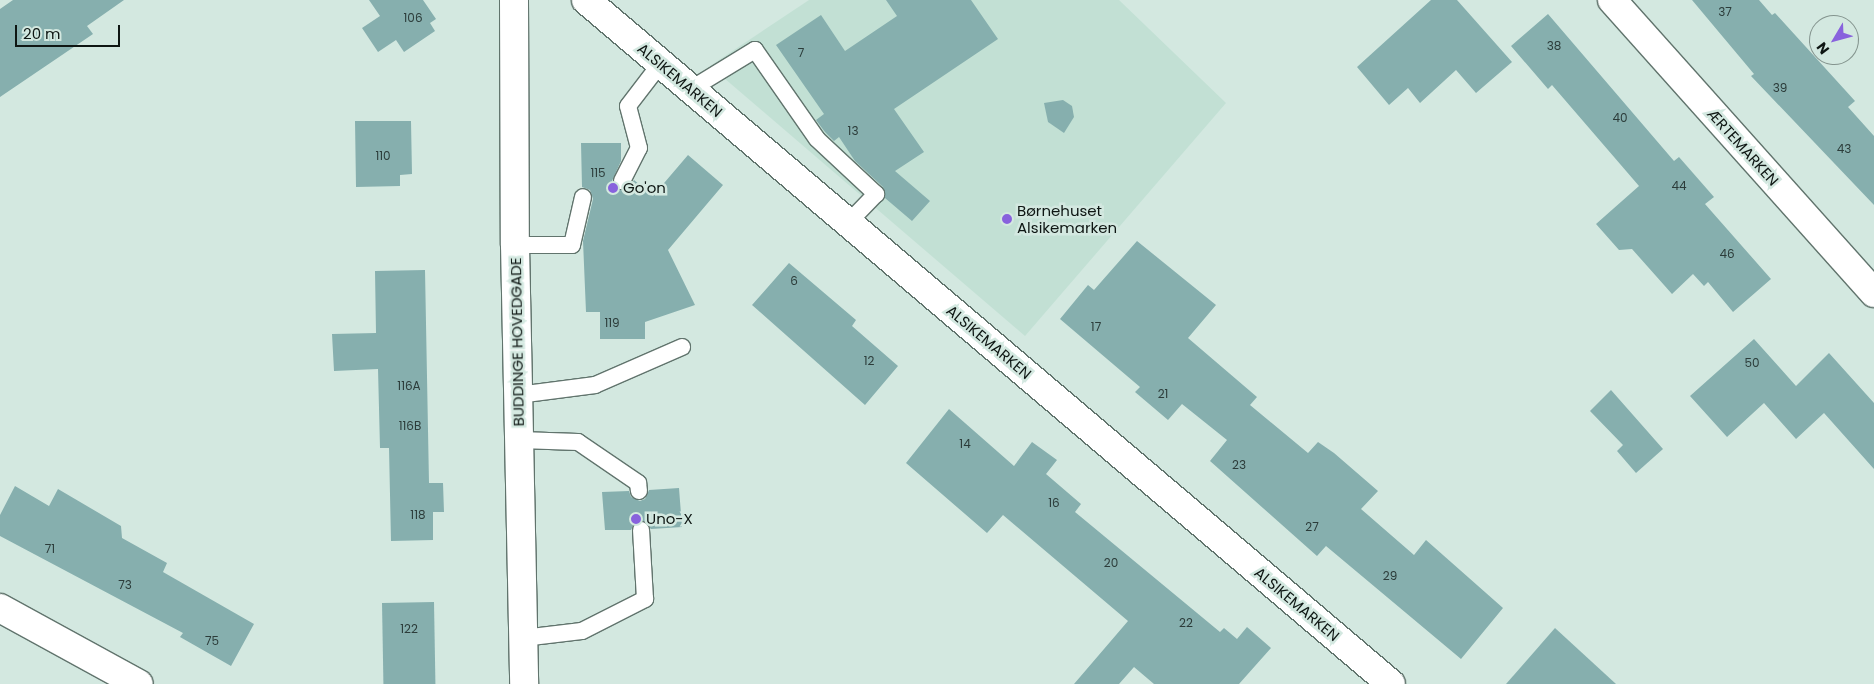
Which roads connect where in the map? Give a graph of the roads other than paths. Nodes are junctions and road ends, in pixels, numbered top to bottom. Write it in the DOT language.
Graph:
graph roads {
  1 [pos="514,0"];
  2 [pos="586,0"];
  3 [pos="1612,0"];
  4 [pos="661,63"];
  5 [pos="691,89"];
  6 [pos="622,181"];
  7 [pos="583,197"];
  8 [pos="848,223"];
  9 [pos="515,245"];
  10 [pos="1874,293"];
  11 [pos="682,347"];
  12 [pos="518,395"];
  13 [pos="520,440"];
  14 [pos="639,491"];
  15 [pos="641,530"];
  16 [pos="0,608"];
  17 [pos="523,638"];
  18 [pos="139,684"];
  19 [pos="524,684"];
  20 [pos="1391,684"];
  1 -- 9 [label="street, BUDDINGE HOVEDGADE"];
  2 -- 4 [label="street, ALSIKEMARKEN"];
  3 -- 10 [label="street, ÆRTEMARKEN"];
  4 -- 5 [label="street, ALSIKEMARKEN"];
  4 -- 6 [label="lane"];
  5 -- 8 [label="street, ALSIKEMARKEN"];
  5 -- 8 [label="lane"];
  7 -- 9 [label="lane"];
  8 -- 20 [label="street, ALSIKEMARKEN"];
  9 -- 12 [label="street, BUDDINGE HOVEDGADE"];
  11 -- 12 [label="lane"];
  12 -- 13 [label="street, BUDDINGE HOVEDGADE"];
  13 -- 14 [label="lane"];
  13 -- 17 [label="street, BUDDINGE HOVEDGADE"];
  15 -- 17 [label="lane"];
  16 -- 18 [label="street"];
  17 -- 19 [label="street, BUDDINGE HOVEDGADE"];
}
